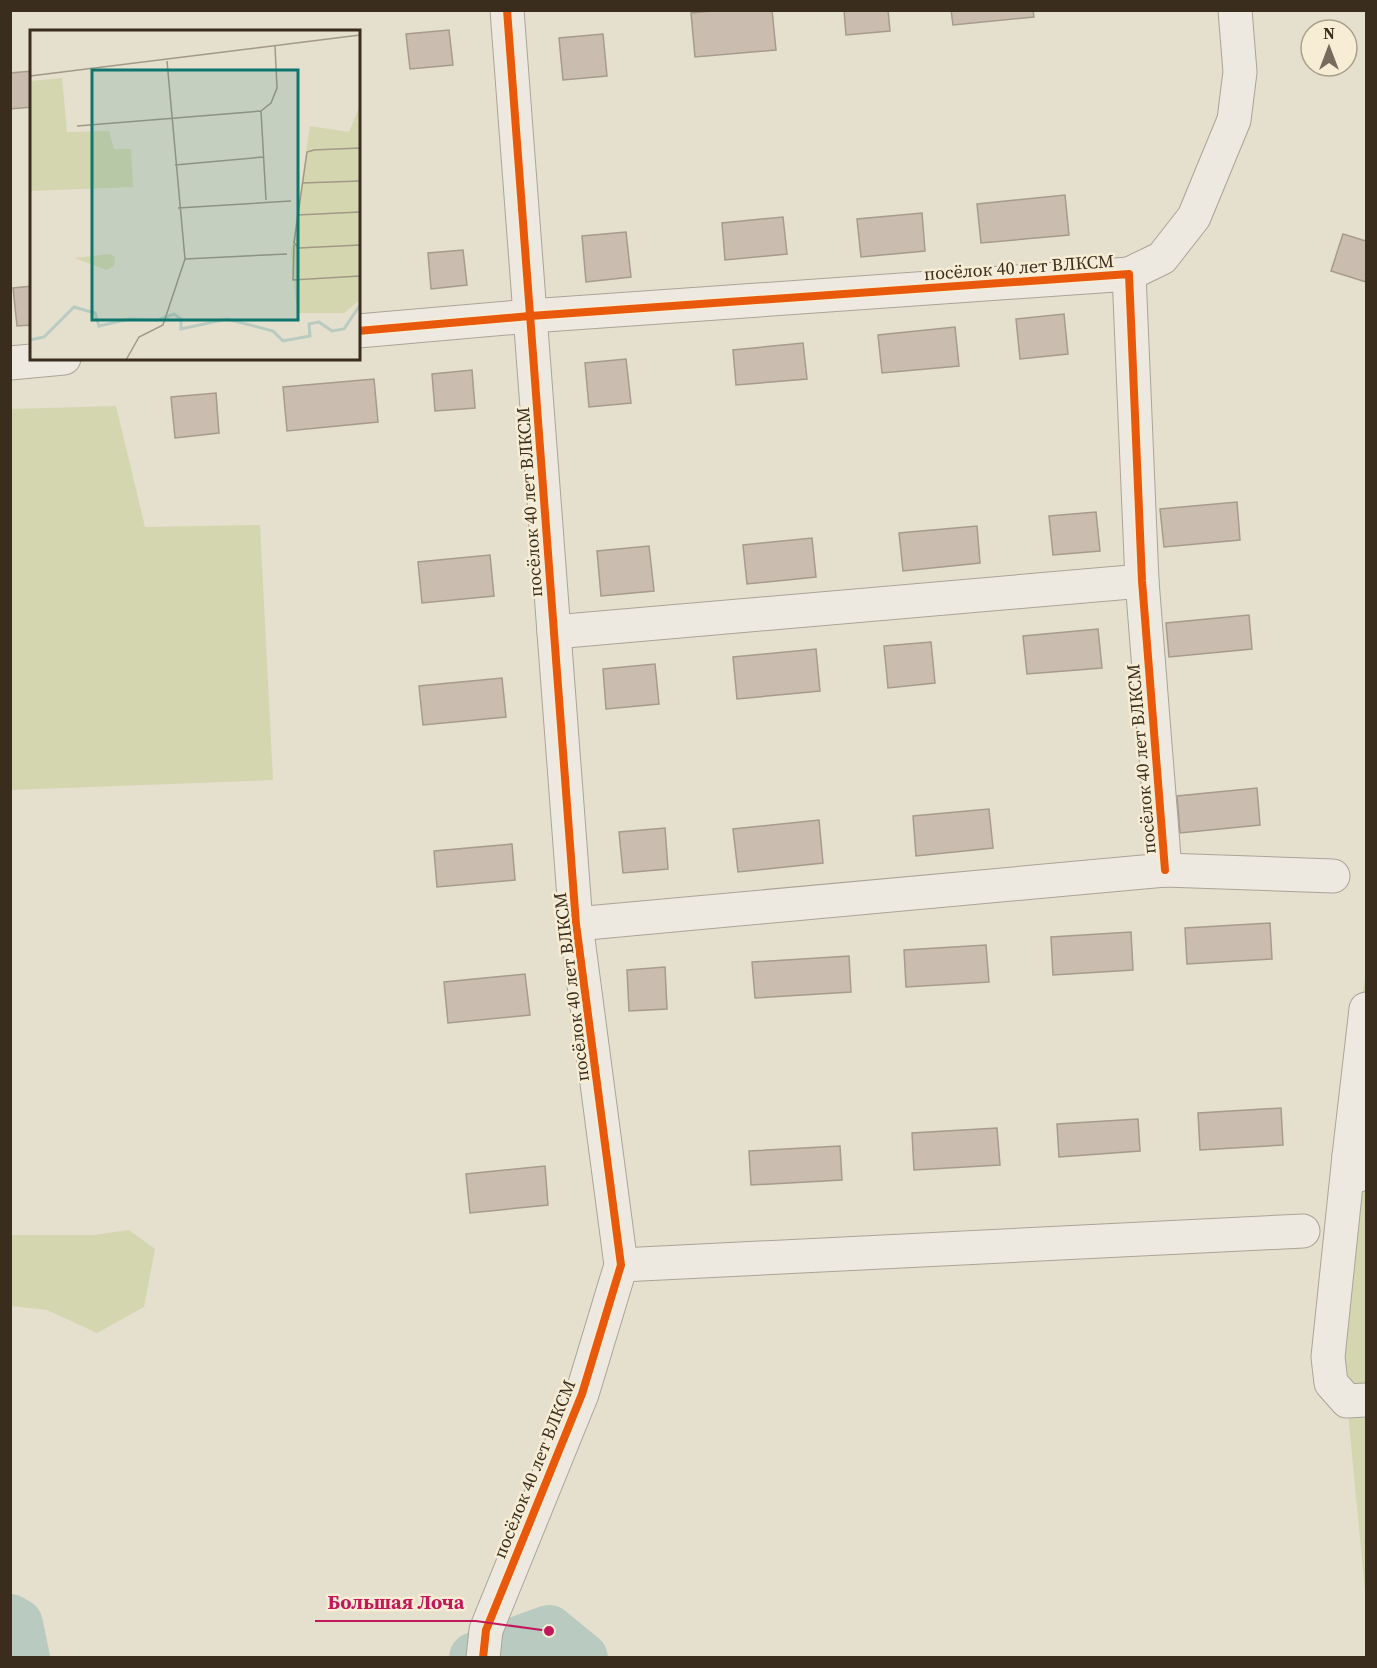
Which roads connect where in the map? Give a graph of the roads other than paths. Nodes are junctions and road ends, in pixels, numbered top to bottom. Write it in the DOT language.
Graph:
graph roads {
  1 [pos="507,10"];
  2 [pos="1235,10"];
  3 [pos="1129,274"];
  4 [pos="530,316"];
  5 [pos="360,331"];
  6 [pos="42,360"];
  7 [pos="10,363"];
  8 [pos="1142,581"];
  9 [pos="554,632"];
  10 [pos="1165,870"];
  11 [pos="1334,876"];
  12 [pos="576,924"];
  13 [pos="1366,1009"];
  14 [pos="1358,1169"];
  15 [pos="1303,1231"];
  16 [pos="621,1265"];
  17 [pos="1366,1400"];
  18 [pos="484,1644"];
  1 -- 4 [label="street, посёлок 40 лет ВЛКСМ"];
  2 -- 3 [label="street"];
  3 -- 4 [label="street, посёлок 40 лет ВЛКСМ"];
  3 -- 8 [label="street, посёлок 40 лет ВЛКСМ"];
  4 -- 5 [label="street, посёлок 40 лет ВЛКСМ"];
  4 -- 9 [label="street, посёлок 40 лет ВЛКСМ"];
  6 -- 7 [label="street"];
  8 -- 9 [label="street"];
  8 -- 10 [label="street, посёлок 40 лет ВЛКСМ"];
  9 -- 12 [label="street, посёлок 40 лет ВЛКСМ"];
  10 -- 11 [label="street, посёлок 40 лет ВЛКСМ"];
  10 -- 12 [label="street, посёлок 40 лет ВЛКСМ"];
  12 -- 16 [label="street, посёлок 40 лет ВЛКСМ"];
  13 -- 14 [label="street"];
  14 -- 17 [label="street"];
  15 -- 16 [label="street"];
  16 -- 18 [label="street, посёлок 40 лет ВЛКСМ"];
}
